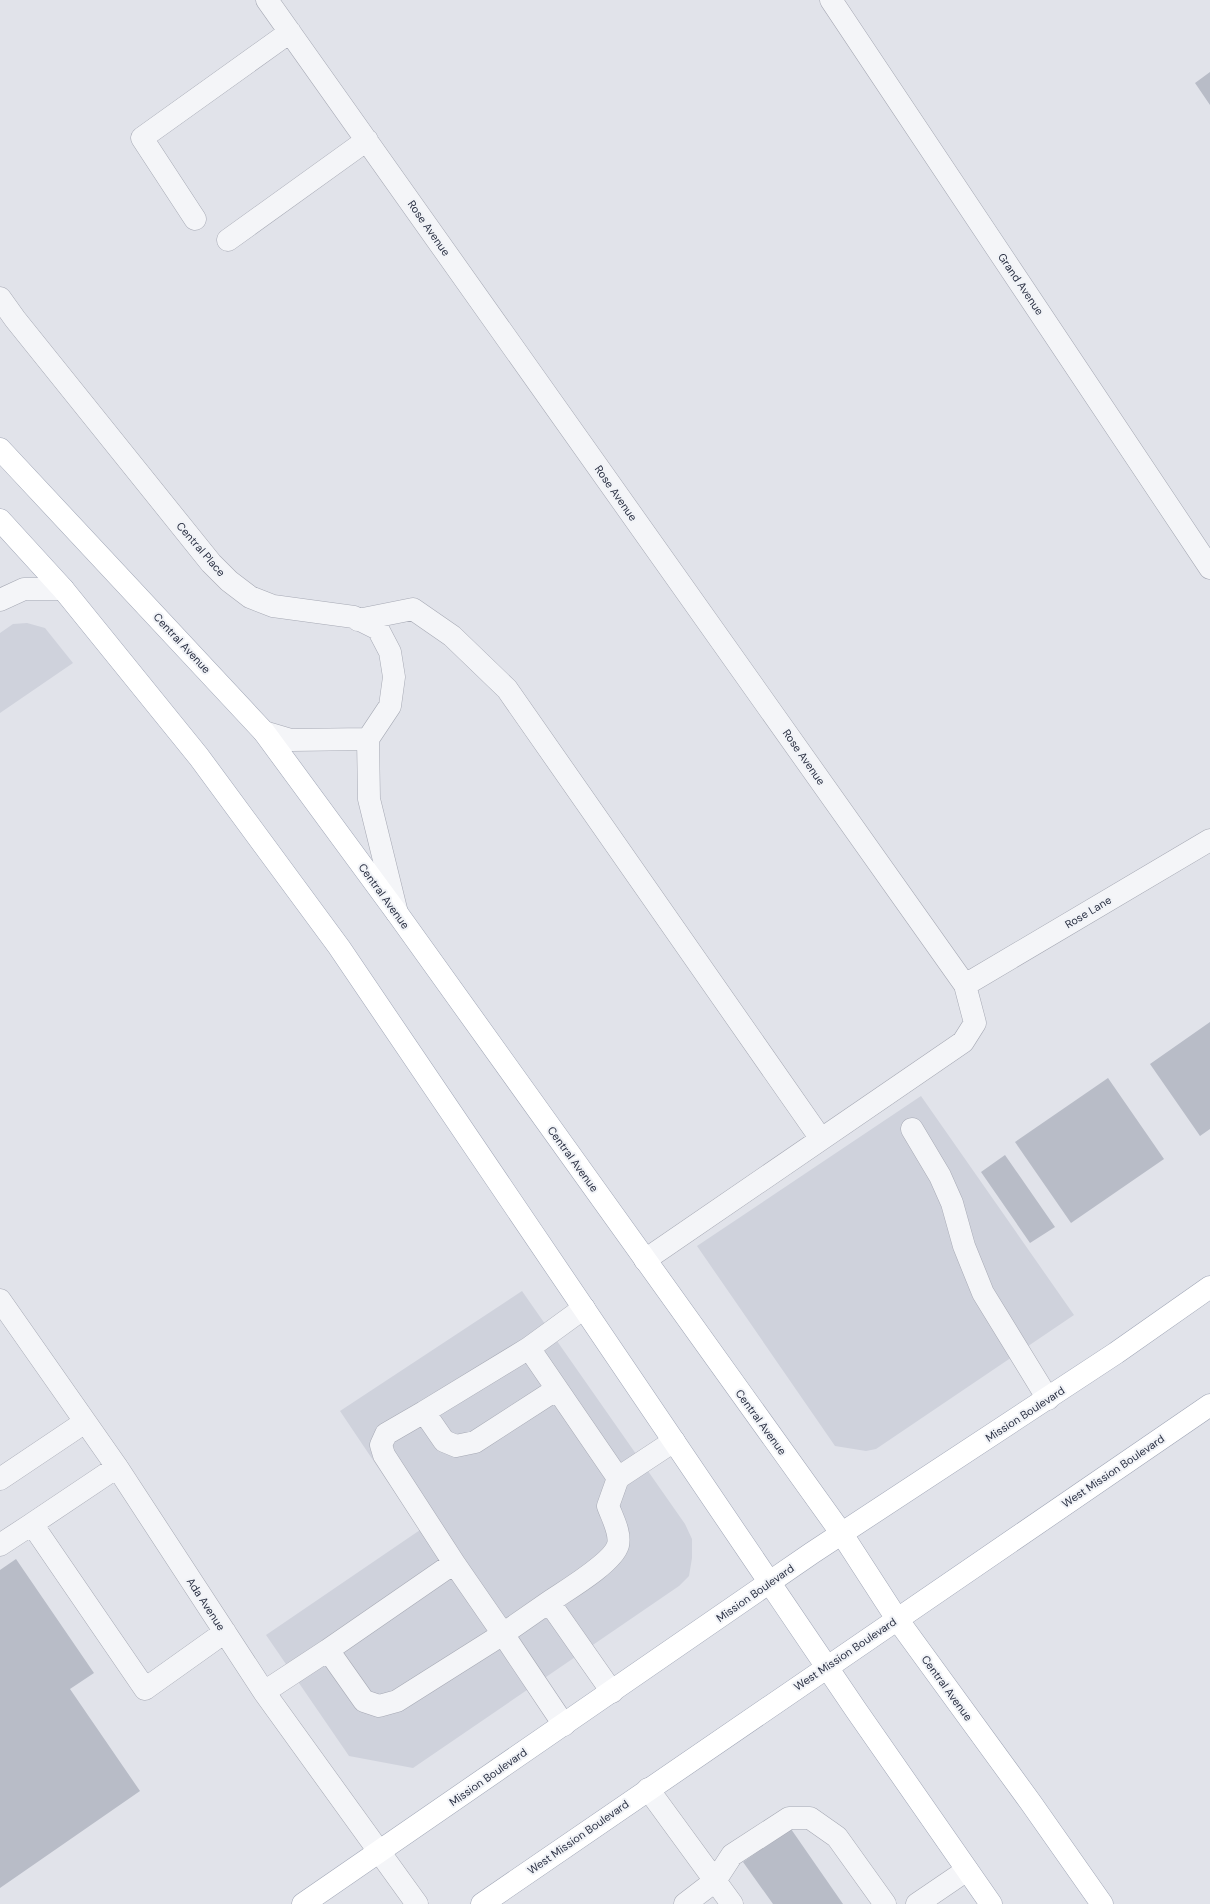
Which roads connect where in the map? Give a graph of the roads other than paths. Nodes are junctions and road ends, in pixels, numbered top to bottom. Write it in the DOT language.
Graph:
graph roads {
  1 [pos="267,0"];
  2 [pos="831,0"];
  3 [pos="290,32"];
  4 [pos="366,140"];
  5 [pos="195,219"];
  6 [pos="228,240"];
  7 [pos="0,298"];
  8 [pos="0,448"];
  9 [pos="0,520"];
  10 [pos="1210,568"];
  11 [pos="63,589"];
  12 [pos="0,600"];
  13 [pos="358,620"];
  14 [pos="264,732"];
  15 [pos="368,739"];
  16 [pos="1210,840"];
  17 [pos="397,913"];
  18 [pos="966,985"];
  19 [pos="912,1130"];
  20 [pos="821,1139"];
  21 [pos="645,1260"];
  22 [pos="1210,1287"];
  23 [pos="0,1300"];
  24 [pos="584,1308"];
  25 [pos="529,1348"];
  26 [pos="557,1389"];
  27 [pos="1048,1398"];
  28 [pos="1210,1405"];
  29 [pos="424,1412"];
  30 [pos="85,1422"];
  31 [pos="674,1440"];
  32 [pos="117,1467"];
  33 [pos="618,1478"];
  34 [pos="0,1479"];
  35 [pos="32,1524"];
  36 [pos="842,1534"];
  37 [pos="0,1545"];
  38 [pos="454,1563"];
  39 [pos="770,1583"];
  40 [pos="549,1602"];
  41 [pos="896,1619"];
  42 [pos="225,1632"];
  43 [pos="503,1634"];
  44 [pos="328,1650"];
  45 [pos="827,1666"];
  46 [pos="264,1692"];
  47 [pos="612,1692"];
  48 [pos="564,1725"];
  49 [pos="648,1789"];
  50 [pos="379,1852"];
  51 [pos="967,1870"];
  52 [pos="715,1881"];
  53 [pos="303,1904"];
  54 [pos="417,1904"];
  55 [pos="482,1904"];
  56 [pos="685,1904"];
  57 [pos="732,1904"];
  58 [pos="885,1904"];
  59 [pos="917,1904"];
  60 [pos="991,1904"];
  61 [pos="1102,1904"];
  1 -- 3 [label="street, Rose Avenue"];
  2 -- 10 [label="street, Grand Avenue"];
  3 -- 4 [label="street, Rose Avenue"];
  3 -- 5 [label="street"];
  4 -- 6 [label="street"];
  4 -- 18 [label="street, Rose Avenue"];
  7 -- 13 [label="street, Central Place"];
  8 -- 14 [label="main road, Central Avenue"];
  9 -- 11 [label="main road"];
  11 -- 12 [label="street"];
  11 -- 24 [label="main road"];
  13 -- 15 [label="street, Central Place"];
  13 -- 20 [label="street"];
  14 -- 15 [label="street"];
  14 -- 17 [label="main road, Central Avenue"];
  15 -- 17 [label="street"];
  16 -- 18 [label="street, Rose Lane"];
  17 -- 21 [label="main road, Central Avenue"];
  18 -- 20 [label="street"];
  19 -- 27 [label="street"];
  20 -- 21 [label="street"];
  21 -- 36 [label="main road, Central Avenue"];
  22 -- 27 [label="main road, Mission Boulevard"];
  23 -- 30 [label="street, Ada Avenue"];
  24 -- 25 [label="street"];
  24 -- 31 [label="main road"];
  25 -- 26 [label="street"];
  25 -- 29 [label="street"];
  26 -- 29 [label="street"];
  26 -- 33 [label="street"];
  27 -- 36 [label="main road, Mission Boulevard"];
  28 -- 41 [label="main road, West Mission Boulevard"];
  29 -- 38 [label="street"];
  30 -- 32 [label="street, Ada Avenue"];
  30 -- 34 [label="street"];
  31 -- 33 [label="street"];
  31 -- 39 [label="main road"];
  32 -- 35 [label="street"];
  32 -- 42 [label="street, Ada Avenue"];
  33 -- 40 [label="street"];
  35 -- 37 [label="street"];
  35 -- 42 [label="street"];
  36 -- 39 [label="main road, Mission Boulevard"];
  36 -- 41 [label="main road, Central Avenue"];
  38 -- 43 [label="street"];
  38 -- 44 [label="street"];
  39 -- 45 [label="main road"];
  39 -- 47 [label="main road, Mission Boulevard"];
  40 -- 43 [label="street"];
  40 -- 47 [label="street"];
  41 -- 45 [label="main road, West Mission Boulevard"];
  41 -- 61 [label="main road, Central Avenue"];
  42 -- 46 [label="street, Ada Avenue"];
  43 -- 44 [label="street"];
  43 -- 48 [label="street"];
  44 -- 46 [label="street"];
  45 -- 49 [label="main road, West Mission Boulevard"];
  45 -- 51 [label="main road"];
  46 -- 50 [label="street, Ada Avenue"];
  47 -- 48 [label="main road, Mission Boulevard"];
  48 -- 50 [label="main road, Mission Boulevard"];
  49 -- 52 [label="street"];
  49 -- 55 [label="main road, West Mission Boulevard"];
  50 -- 53 [label="main road, Mission Boulevard"];
  50 -- 54 [label="street, Ada Avenue"];
  51 -- 59 [label="street"];
  51 -- 60 [label="main road"];
  52 -- 56 [label="street"];
  52 -- 57 [label="street"];
  52 -- 58 [label="street"];
}
